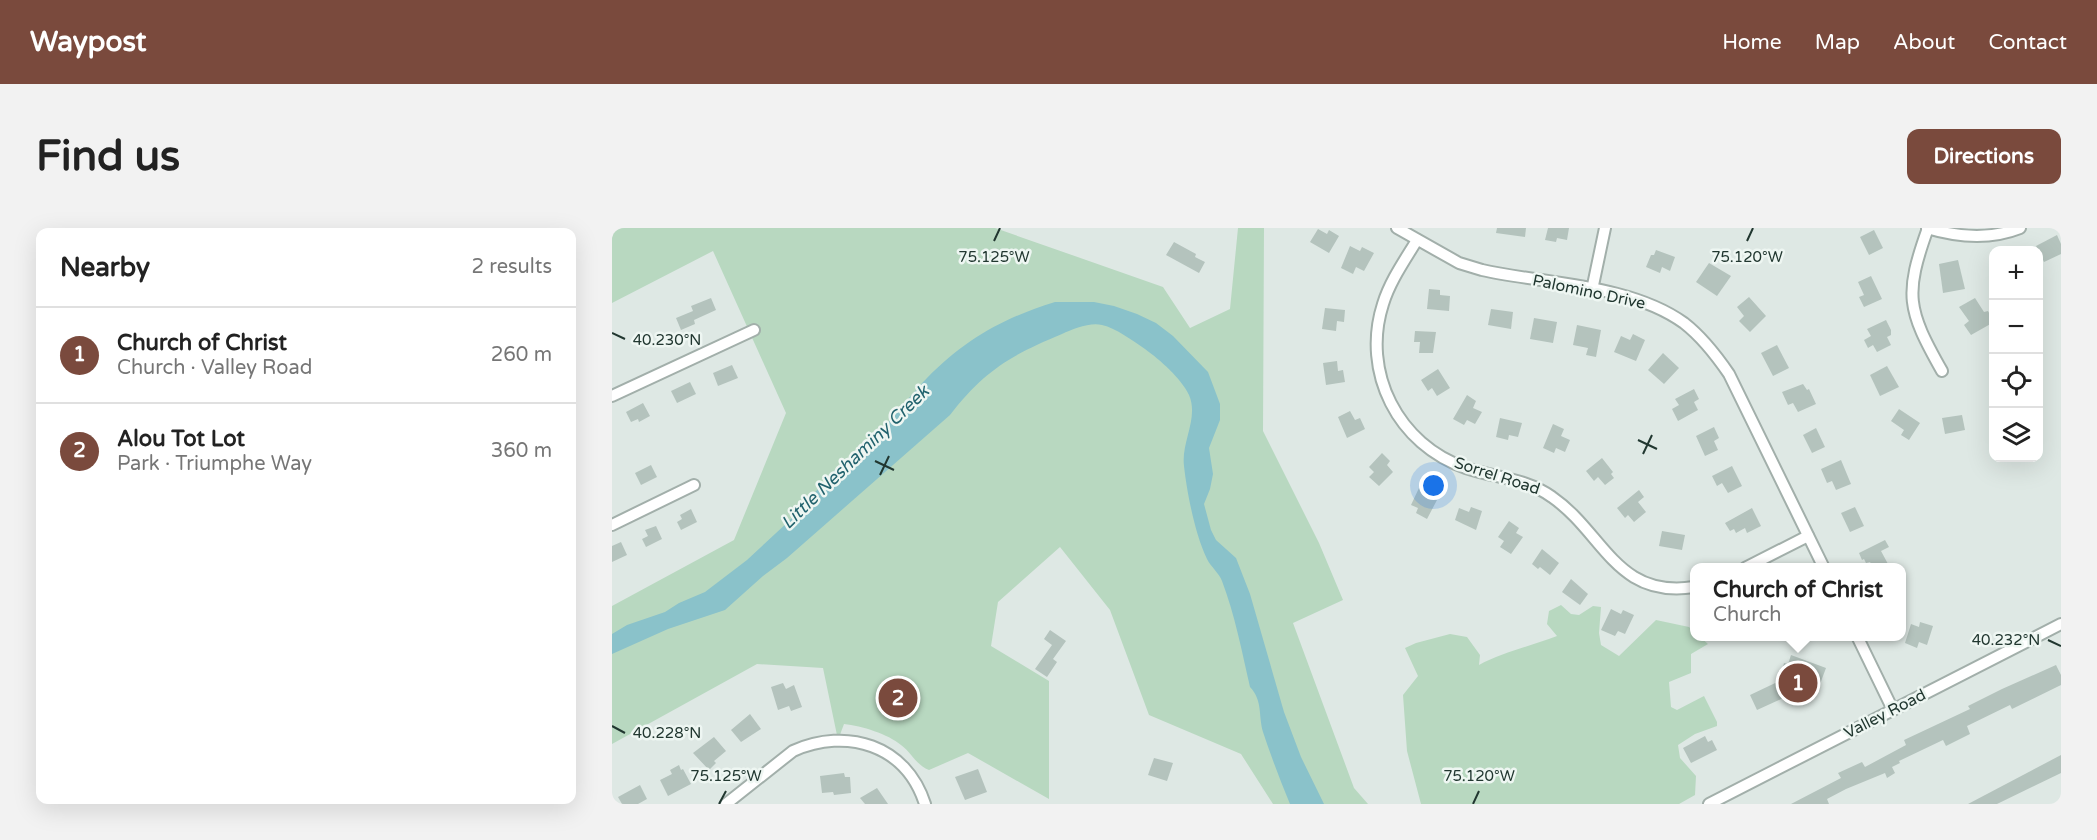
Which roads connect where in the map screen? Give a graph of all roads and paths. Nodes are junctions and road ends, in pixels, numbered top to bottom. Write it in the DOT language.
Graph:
graph roads {
  1 [pos="1398,228"];
  2 [pos="1605,228"];
  3 [pos="1928,228"];
  4 [pos="2020,228"];
  5 [pos="1417,240"];
  6 [pos="1592,290"];
  7 [pos="754,330"];
  8 [pos="1942,371"];
  9 [pos="612,396"];
  10 [pos="694,485"];
  11 [pos="612,525"];
  12 [pos="1808,536"];
  13 [pos="1753,563"];
  14 [pos="1822,563"];
  15 [pos="1690,587"];
  16 [pos="2061,624"];
  17 [pos="1859,641"];
  18 [pos="1893,710"];
  19 [pos="726,804"];
  20 [pos="925,804"];
  21 [pos="1709,804"];
  1 -- 5 [label="street, Palomino Drive"];
  2 -- 6 [label="street"];
  3 -- 4 [label="street"];
  3 -- 8 [label="street"];
  5 -- 6 [label="street, Palomino Drive"];
  5 -- 15 [label="street, Sorrel Road"];
  6 -- 12 [label="street, Palomino Drive"];
  7 -- 9 [label="street"];
  10 -- 11 [label="street"];
  12 -- 13 [label="street"];
  12 -- 14 [label="street, Palomino Drive"];
  16 -- 18 [label="street, Valley Road"];
  17 -- 18 [label="street"];
  18 -- 21 [label="street, Valley Road"];
  19 -- 20 [label="street"];
}
